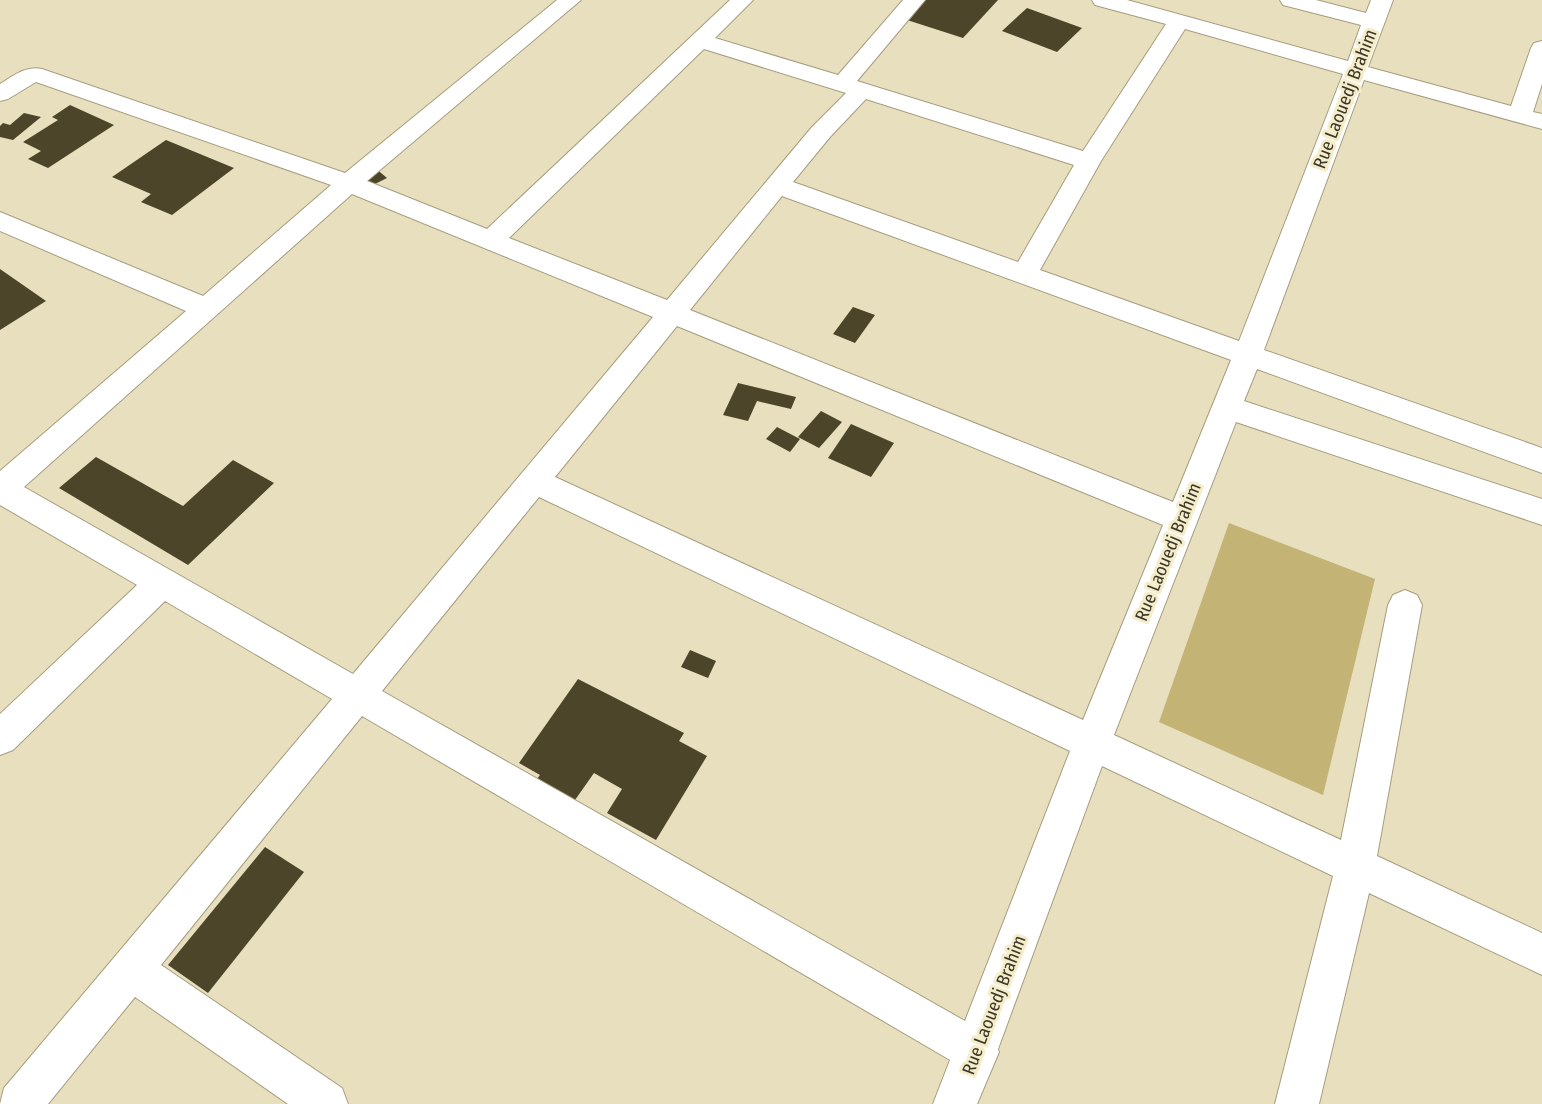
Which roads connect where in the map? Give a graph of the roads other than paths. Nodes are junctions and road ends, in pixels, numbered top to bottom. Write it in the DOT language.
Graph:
graph roads {
  1 [pos="570,0"];
  2 [pos="742,0"];
  3 [pos="914,0"];
  4 [pos="1103,0"];
  5 [pos="1292,0"];
  6 [pos="1378,11"];
  7 [pos="1179,21"];
  8 [pos="700,40"];
  9 [pos="1542,48"];
  10 [pos="1355,70"];
  11 [pos="853,87"];
  12 [pos="0,94"];
  13 [pos="1531,119"];
  14 [pos="1089,161"];
  15 [pos="349,183"];
  16 [pos="777,185"];
  17 [pos="0,221"];
  18 [pos="491,240"];
  19 [pos="1024,274"];
  20 [pos="205,308"];
  21 [pos="672,313"];
  22 [pos="1248,355"];
  23 [pos="1226,407"];
  24 [pos="1542,461"];
  25 [pos="534,481"];
  26 [pos="0,490"];
  27 [pos="1542,512"];
  28 [pos="1182,519"];
  29 [pos="163,582"];
  30 [pos="1405,605"];
  31 [pos="357,695"];
  32 [pos="0,738"];
  33 [pos="1092,743"];
  34 [pos="1355,866"];
  35 [pos="1542,954"];
  36 [pos="131,970"];
  37 [pos="977,1052"];
  38 [pos="20,1104"];
  39 [pos="326,1104"];
  40 [pos="956,1104"];
  41 [pos="1297,1104"];
  1 -- 15 [label="street"];
  2 -- 8 [label="street"];
  3 -- 11 [label="street"];
  4 -- 7 [label="street"];
  5 -- 6 [label="street"];
  6 -- 10 [label="street, Rue Laouedj Brahim"];
  7 -- 10 [label="street"];
  7 -- 14 [label="street"];
  8 -- 11 [label="street"];
  8 -- 18 [label="street"];
  9 -- 13 [label="street"];
  10 -- 13 [label="street"];
  10 -- 22 [label="street, Rue Laouedj Brahim"];
  11 -- 14 [label="street"];
  11 -- 16 [label="street"];
  12 -- 15 [label="street"];
  14 -- 19 [label="street"];
  15 -- 18 [label="street"];
  15 -- 20 [label="street"];
  16 -- 19 [label="street"];
  16 -- 21 [label="street"];
  17 -- 20 [label="street"];
  18 -- 21 [label="street"];
  19 -- 22 [label="street"];
  20 -- 26 [label="street"];
  21 -- 25 [label="street"];
  21 -- 28 [label="street"];
  22 -- 23 [label="street, Rue Laouedj Brahim"];
  22 -- 24 [label="street"];
  23 -- 27 [label="street"];
  23 -- 28 [label="street, Rue Laouedj Brahim"];
  25 -- 31 [label="street"];
  25 -- 33 [label="street"];
  26 -- 29 [label="street"];
  28 -- 33 [label="street, Rue Laouedj Brahim"];
  29 -- 31 [label="street"];
  29 -- 32 [label="street"];
  30 -- 34 [label="street"];
  31 -- 36 [label="street"];
  31 -- 37 [label="street"];
  33 -- 34 [label="street"];
  33 -- 37 [label="street, Rue Laouedj Brahim"];
  34 -- 35 [label="street"];
  34 -- 41 [label="street"];
  36 -- 38 [label="street"];
  36 -- 39 [label="street"];
  37 -- 40 [label="street, Rue Laouedj Brahim"];
}
